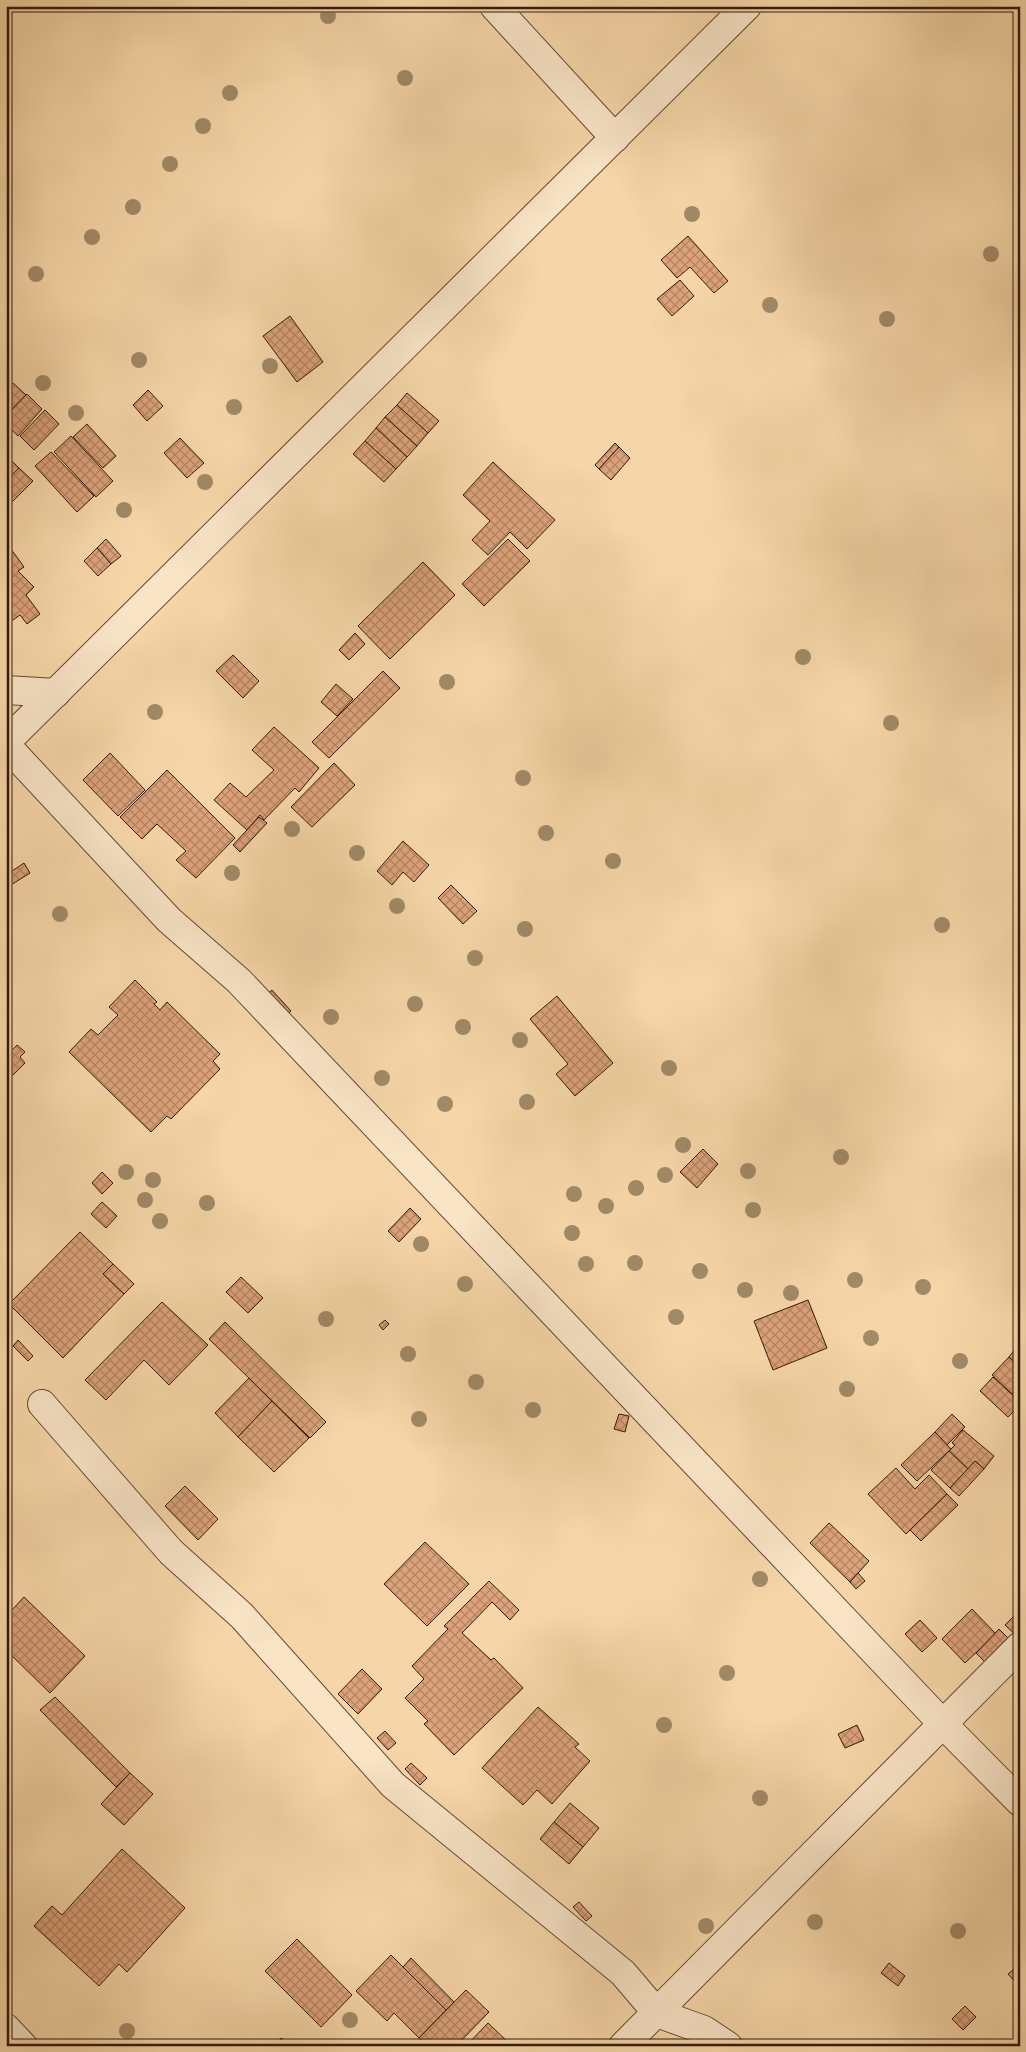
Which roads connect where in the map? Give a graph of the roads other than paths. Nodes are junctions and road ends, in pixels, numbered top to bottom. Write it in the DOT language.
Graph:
graph roads {
  1 [pos="494,6"];
  2 [pos="747,6"];
  3 [pos="614,138"];
  4 [pos="6,690"];
  5 [pos="56,693"];
  6 [pos="6,744"];
  7 [pos="42,1404"];
  8 [pos="1020,1646"];
  9 [pos="942,1724"];
  10 [pos="1020,1802"];
  11 [pos="657,2013"];
  12 [pos="6,2028"];
  13 [pos="23,2046"];
  14 [pos="624,2046"];
  15 [pos="728,2046"];
  1 -- 3 [label="street"];
  2 -- 3 [label="street"];
  3 -- 5 [label="street"];
  4 -- 5 [label="street"];
  5 -- 6 [label="street"];
  6 -- 9 [label="street"];
  7 -- 11 [label="street"];
  8 -- 9 [label="street"];
  9 -- 10 [label="street"];
  9 -- 11 [label="street"];
  11 -- 14 [label="street"];
  11 -- 15 [label="street"];
  12 -- 13 [label="street"];
}
